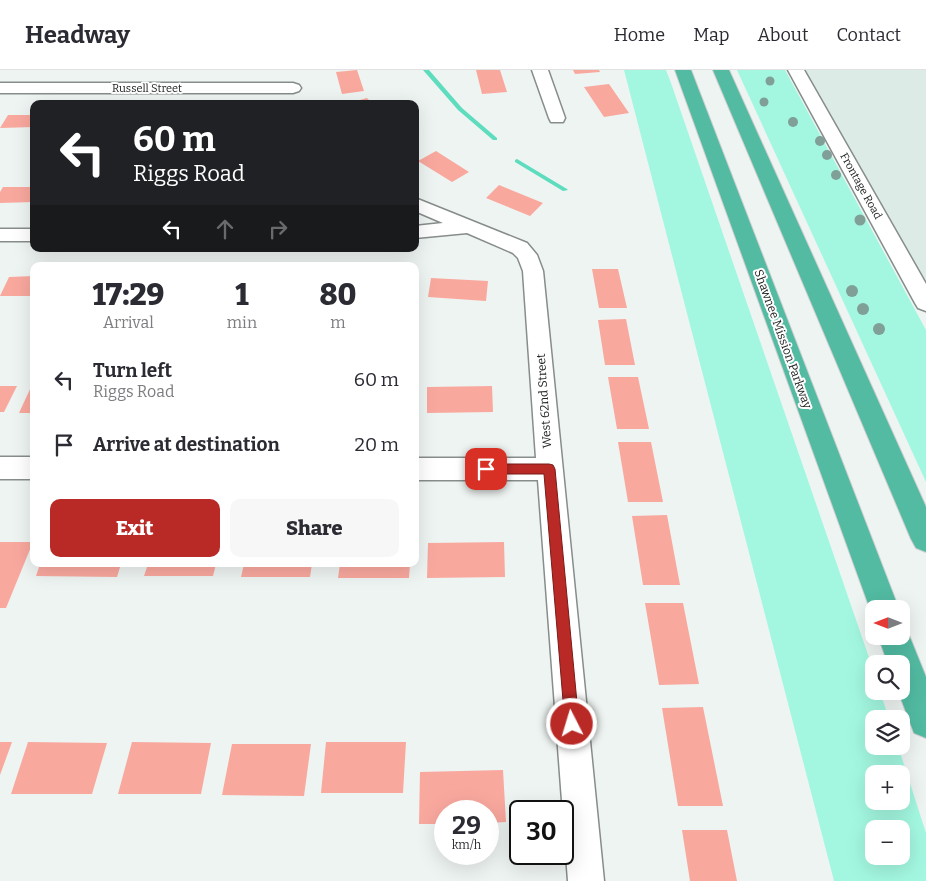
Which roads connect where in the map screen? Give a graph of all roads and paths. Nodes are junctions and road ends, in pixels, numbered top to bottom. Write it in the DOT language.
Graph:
graph roads {
  1 [pos="540,70"];
  2 [pos="683,70"];
  3 [pos="721,70"];
  4 [pos="796,70"];
  5 [pos="0,88"];
  6 [pos="298,100"];
  7 [pos="557,118"];
  8 [pos="419,206"];
  9 [pos="470,227"];
  10 [pos="419,232"];
  11 [pos="0,235"];
  12 [pos="30,235"];
  13 [pos="926,303"];
  14 [pos="0,468"];
  15 [pos="30,468"];
  16 [pos="419,469"];
  17 [pos="549,469"];
  18 [pos="926,539"];
  19 [pos="881,600"];
  20 [pos="897,645"];
  21 [pos="926,721"];
  22 [pos="586,881"];
  1 -- 7 [label="street"];
  2 -- 19 [label="highway, Shawnee Mission Parkway"];
  3 -- 18 [label="highway"];
  4 -- 13 [label="street, Frontage Road"];
  5 -- 6 [label="street, Russell Street"];
  8 -- 9 [label="street, West 62nd Street"];
  9 -- 10 [label="street"];
  9 -- 17 [label="street, West 62nd Street"];
  11 -- 12 [label="street"];
  14 -- 15 [label="street"];
  16 -- 17 [label="street"];
  17 -- 22 [label="street, West 62nd Street"];
  20 -- 21 [label="highway"];
}
